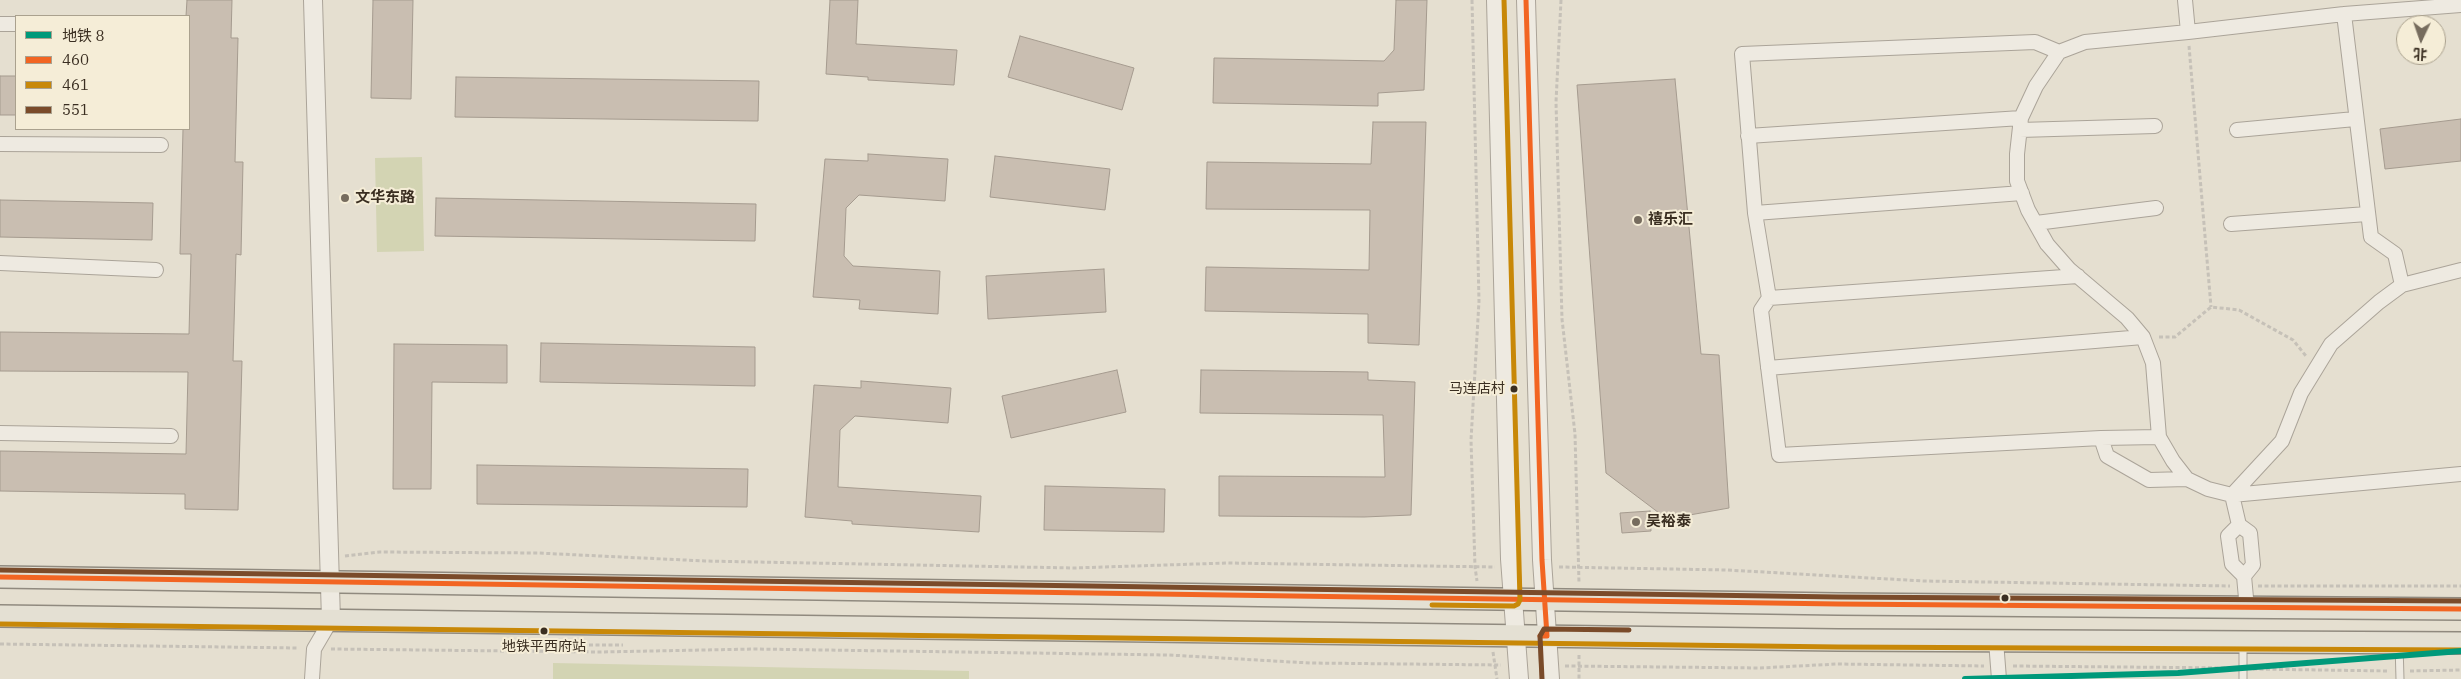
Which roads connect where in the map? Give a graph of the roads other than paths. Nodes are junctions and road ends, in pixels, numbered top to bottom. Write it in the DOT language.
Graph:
graph roads {
  1 [pos="313,0"];
  2 [pos="1496,0"];
  3 [pos="1526,0"];
  4 [pos="2185,0"];
  5 [pos="2461,5"];
  6 [pos="2344,14"];
  7 [pos="0,24"];
  8 [pos="15,24"];
  9 [pos="2188,32"];
  10 [pos="2059,52"];
  11 [pos="2355,119"];
  12 [pos="2021,124"];
  13 [pos="2155,126"];
  14 [pos="2237,130"];
  15 [pos="1748,136"];
  16 [pos="0,144"];
  17 [pos="161,145"];
  18 [pos="2022,193"];
  19 [pos="2156,208"];
  20 [pos="1755,213"];
  21 [pos="2367,214"];
  22 [pos="2036,223"];
  23 [pos="2231,224"];
  24 [pos="0,263"];
  25 [pos="156,270"];
  26 [pos="2461,270"];
  27 [pos="2078,276"];
  28 [pos="2402,285"];
  29 [pos="1769,298"];
  30 [pos="2143,338"];
  31 [pos="1768,368"];
  32 [pos="0,433"];
  33 [pos="171,436"];
  34 [pos="2159,437"];
  35 [pos="2101,438"];
  36 [pos="2461,474"];
  37 [pos="2187,479"];
  38 [pos="2232,495"];
  39 [pos="2239,525"];
  40 [pos="0,577"];
  41 [pos="2245,581"];
  42 [pos="330,582"];
  43 [pos="1513,599"];
  44 [pos="1545,600"];
  45 [pos="2247,608"];
  46 [pos="2461,609"];
  47 [pos="0,616"];
  48 [pos="331,620"];
  49 [pos="1516,636"];
  50 [pos="1547,636"];
  51 [pos="1996,641"];
  52 [pos="2243,642"];
  53 [pos="2461,643"];
  54 [pos="2399,644"];
  55 [pos="1998,672"];
  56 [pos="2400,675"];
  57 [pos="312,679"];
  58 [pos="1519,679"];
  59 [pos="1550,679"];
  60 [pos="2243,679"];
  1 -- 42 [label="street"];
  2 -- 43 [label="street"];
  3 -- 44 [label="street"];
  4 -- 9 [label="street"];
  5 -- 6 [label="street"];
  6 -- 9 [label="street"];
  6 -- 11 [label="street"];
  7 -- 8 [label="street"];
  9 -- 10 [label="street"];
  10 -- 12 [label="street"];
  10 -- 15 [label="street"];
  11 -- 14 [label="street"];
  11 -- 21 [label="street"];
  12 -- 13 [label="street"];
  12 -- 15 [label="street"];
  12 -- 18 [label="street"];
  15 -- 20 [label="street"];
  16 -- 17 [label="street"];
  18 -- 20 [label="street"];
  18 -- 22 [label="street"];
  19 -- 22 [label="street"];
  20 -- 29 [label="street"];
  21 -- 23 [label="street"];
  21 -- 28 [label="street"];
  22 -- 27 [label="street"];
  24 -- 25 [label="street"];
  26 -- 28 [label="street"];
  27 -- 29 [label="street"];
  27 -- 30 [label="street"];
  28 -- 38 [label="street"];
  29 -- 31 [label="street"];
  30 -- 31 [label="street"];
  30 -- 34 [label="street"];
  31 -- 35 [label="street"];
  32 -- 33 [label="street"];
  34 -- 35 [label="street"];
  34 -- 37 [label="street"];
  35 -- 37 [label="street"];
  36 -- 38 [label="street"];
  37 -- 38 [label="street"];
  38 -- 39 [label="street"];
  39 -- 41 [label="street"];
  39 -- 41 [label="street"];
  40 -- 42 [label="main road"];
  41 -- 45 [label="street"];
  42 -- 43 [label="main road"];
  42 -- 48 [label="street"];
  43 -- 44 [label="main road"];
  43 -- 49 [label="street"];
  44 -- 45 [label="main road"];
  44 -- 50 [label="street"];
  45 -- 46 [label="main road"];
  47 -- 48 [label="main road"];
  48 -- 49 [label="main road"];
  48 -- 57 [label="street"];
  49 -- 50 [label="main road"];
  49 -- 58 [label="street"];
  50 -- 51 [label="main road"];
  50 -- 59 [label="street"];
  51 -- 52 [label="main road"];
  51 -- 55 [label="street"];
  52 -- 54 [label="main road"];
  52 -- 60 [label="lane"];
  53 -- 54 [label="main road"];
  54 -- 56 [label="lane"];
}
